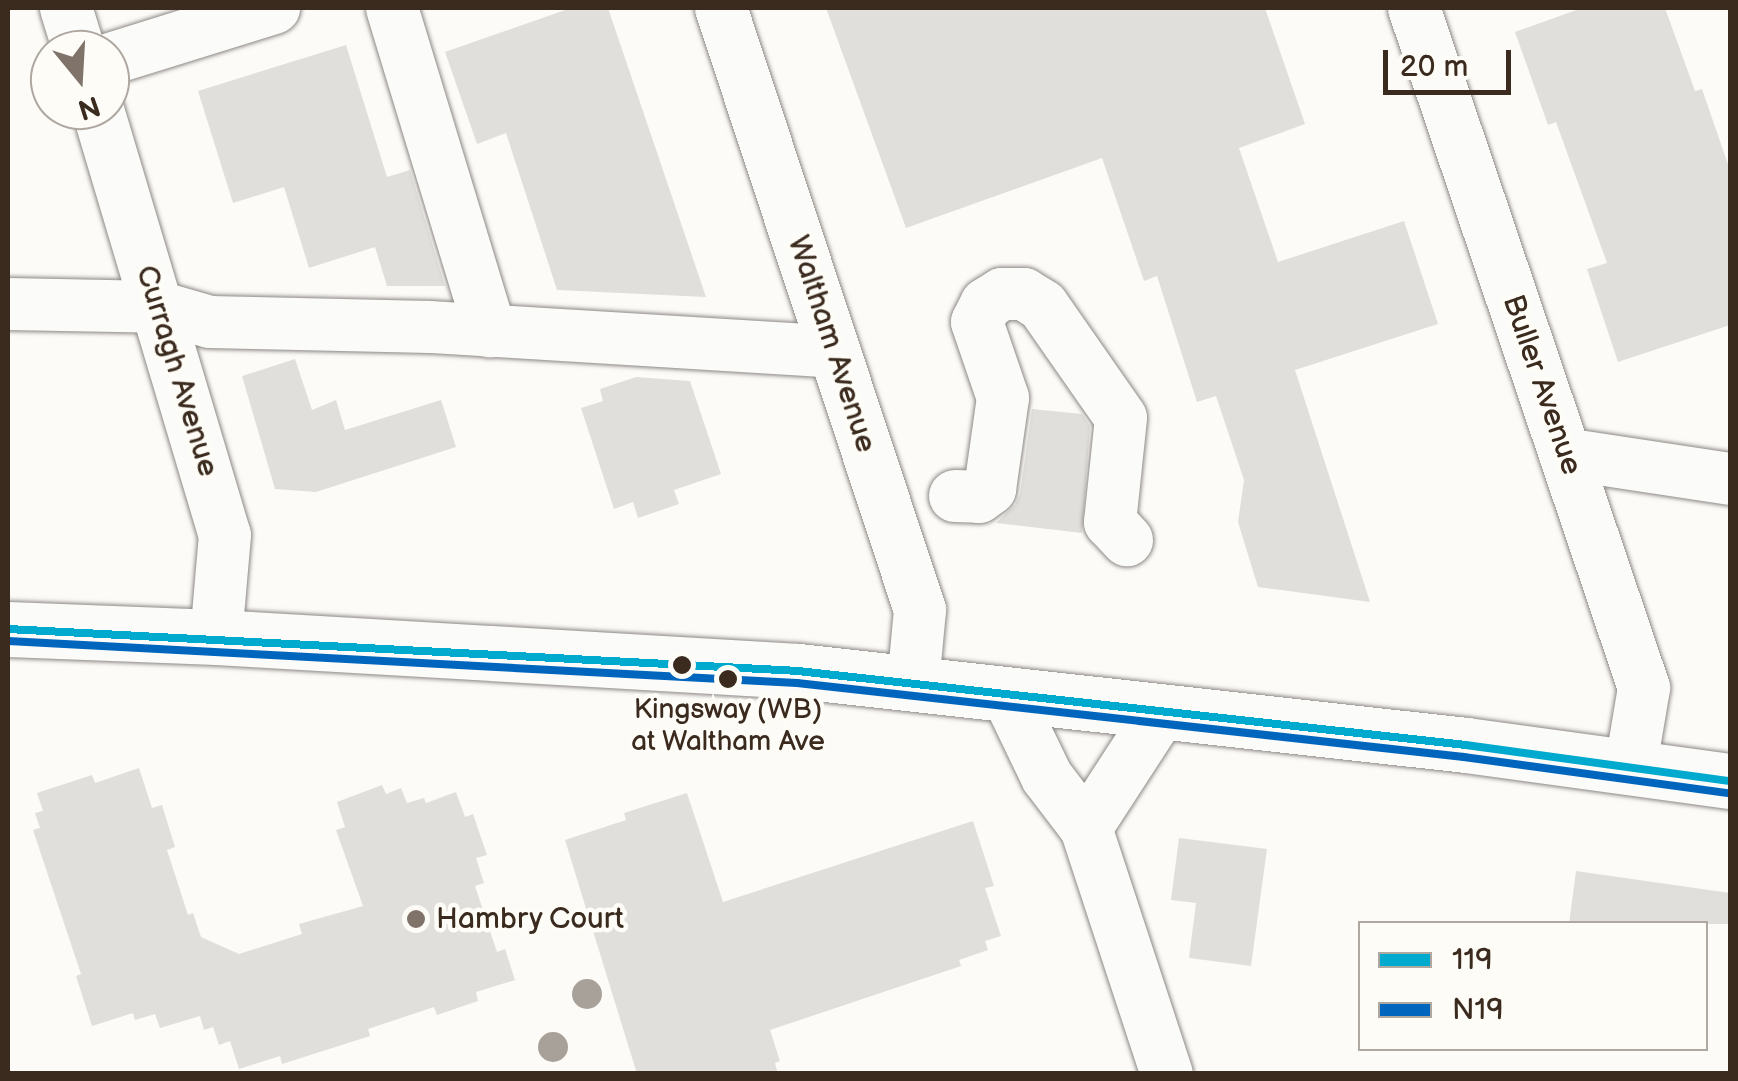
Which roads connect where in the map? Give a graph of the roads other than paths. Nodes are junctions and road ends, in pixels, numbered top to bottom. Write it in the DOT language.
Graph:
graph roads {
  1 [pos="274,8"];
  2 [pos="392,8"];
  3 [pos="721,8"];
  4 [pos="1414,8"];
  5 [pos="130,53"];
  6 [pos="104,130"];
  7 [pos="8,304"];
  8 [pos="158,307"];
  9 [pos="490,331"];
  10 [pos="834,352"];
  11 [pos="1565,454"];
  12 [pos="1730,478"];
  13 [pos="955,496"];
  14 [pos="1127,540"];
  15 [pos="8,629"];
  16 [pos="216,637"];
  17 [pos="913,684"];
  18 [pos="1008,694"];
  19 [pos="1162,711"];
  20 [pos="1630,765"];
  21 [pos="1730,781"];
  22 [pos="1086,828"];
  23 [pos="1167,1074"];
  1 -- 5 [label="street"];
  2 -- 9 [label="street"];
  3 -- 10 [label="street, Waltham Avenue"];
  4 -- 11 [label="street, Buller Avenue"];
  6 -- 8 [label="street, Curragh Avenue"];
  7 -- 8 [label="street"];
  8 -- 9 [label="street"];
  8 -- 16 [label="street, Curragh Avenue"];
  9 -- 10 [label="street"];
  10 -- 17 [label="street, Waltham Avenue"];
  11 -- 12 [label="street"];
  11 -- 20 [label="street, Buller Avenue"];
  13 -- 14 [label="street"];
  15 -- 16 [label="main road"];
  16 -- 17 [label="main road"];
  17 -- 18 [label="main road"];
  18 -- 19 [label="main road"];
  18 -- 22 [label="street"];
  19 -- 20 [label="main road"];
  19 -- 22 [label="street"];
  20 -- 21 [label="main road"];
  22 -- 23 [label="street"];
}
